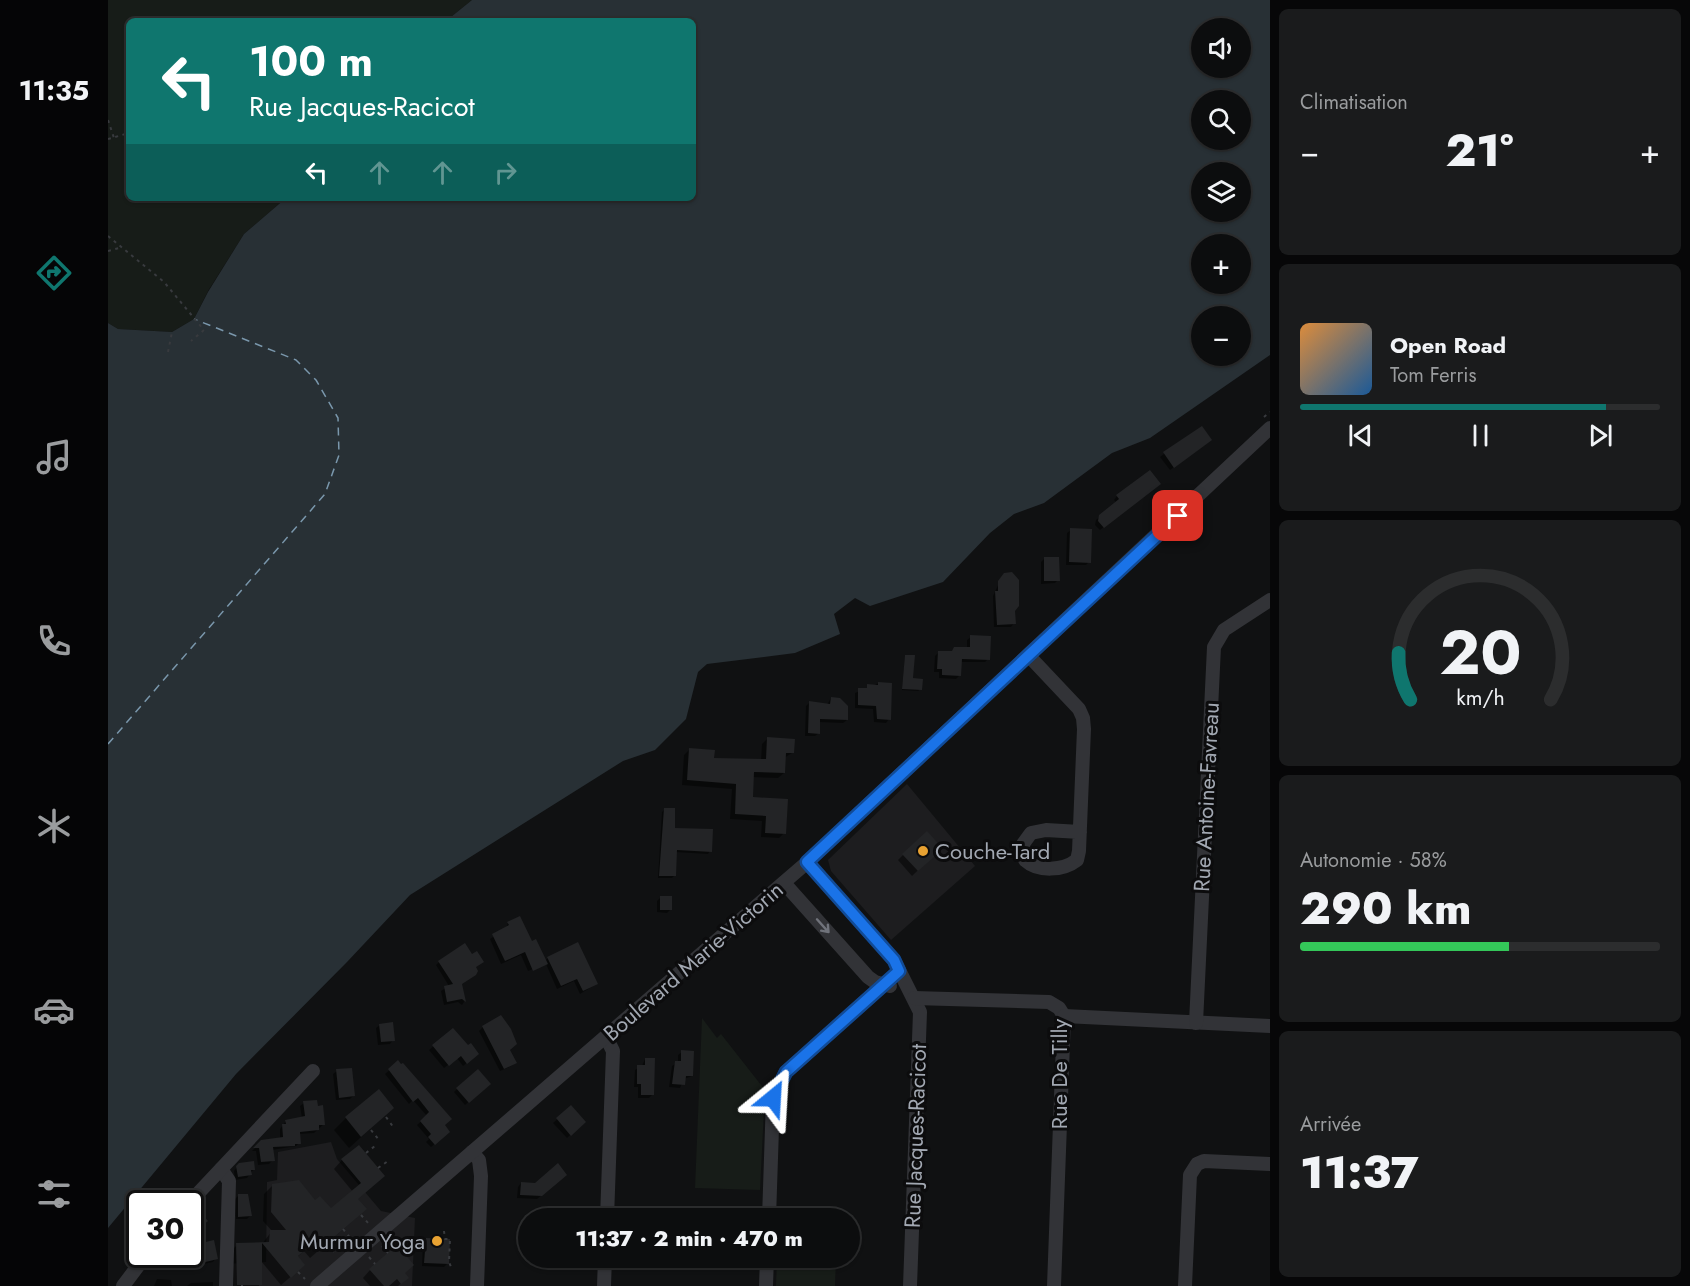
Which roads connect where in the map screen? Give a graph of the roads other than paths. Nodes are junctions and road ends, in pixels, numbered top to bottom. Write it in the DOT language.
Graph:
graph roads {
  1 [pos="1266,424"];
  2 [pos="1270,600"];
  3 [pos="1029,656"];
  4 [pos="1080,832"];
  5 [pos="807,862"];
  6 [pos="784,883"];
  7 [pos="899,971"];
  8 [pos="885,985"];
  9 [pos="911,994"];
  10 [pos="1064,1016"];
  11 [pos="1196,1023"];
  12 [pos="1270,1026"];
  13 [pos="606,1037"];
  14 [pos="313,1071"];
  15 [pos="472,1152"];
  16 [pos="1270,1164"];
  17 [pos="221,1169"];
  18 [pos="201,1190"];
  19 [pos="607,1208"];
  20 [pos="769,1208"];
  21 [pos="136,1268"];
  22 [pos="605,1268"];
  23 [pos="767,1268"];
  24 [pos="320,1282"];
  25 [pos="123,1286"];
  26 [pos="226,1286"];
  27 [pos="477,1286"];
  28 [pos="604,1286"];
  29 [pos="766,1286"];
  30 [pos="910,1286"];
  31 [pos="1054,1286"];
  32 [pos="1185,1286"];
  1 -- 3 [label="street, Boulevard Marie-Victorin"];
  2 -- 11 [label="street, Rue Antoine-Favreau"];
  3 -- 4 [label="street"];
  3 -- 5 [label="street, Boulevard Marie-Victorin"];
  5 -- 6 [label="street, Boulevard Marie-Victorin"];
  5 -- 7 [label="street, Rue Jacques-Racicot"];
  6 -- 8 [label="street, one-way"];
  6 -- 13 [label="street, Boulevard Marie-Victorin"];
  7 -- 8 [label="street"];
  7 -- 9 [label="street, Rue Jacques-Racicot"];
  8 -- 9 [label="street"];
  8 -- 20 [label="street"];
  9 -- 10 [label="street, Rue De Tilly"];
  9 -- 30 [label="street, Rue Jacques-Racicot"];
  10 -- 11 [label="street"];
  10 -- 31 [label="street, Rue De Tilly"];
  11 -- 12 [label="street"];
  13 -- 15 [label="street, Boulevard Marie-Victorin"];
  13 -- 19 [label="street"];
  14 -- 17 [label="street"];
  15 -- 24 [label="street, Boulevard Marie-Victorin"];
  15 -- 27 [label="street"];
  16 -- 32 [label="street"];
  17 -- 18 [label="street"];
  17 -- 26 [label="street"];
  21 -- 25 [label="street"];
  22 -- 28 [label="street"];
  23 -- 29 [label="street"];
}
